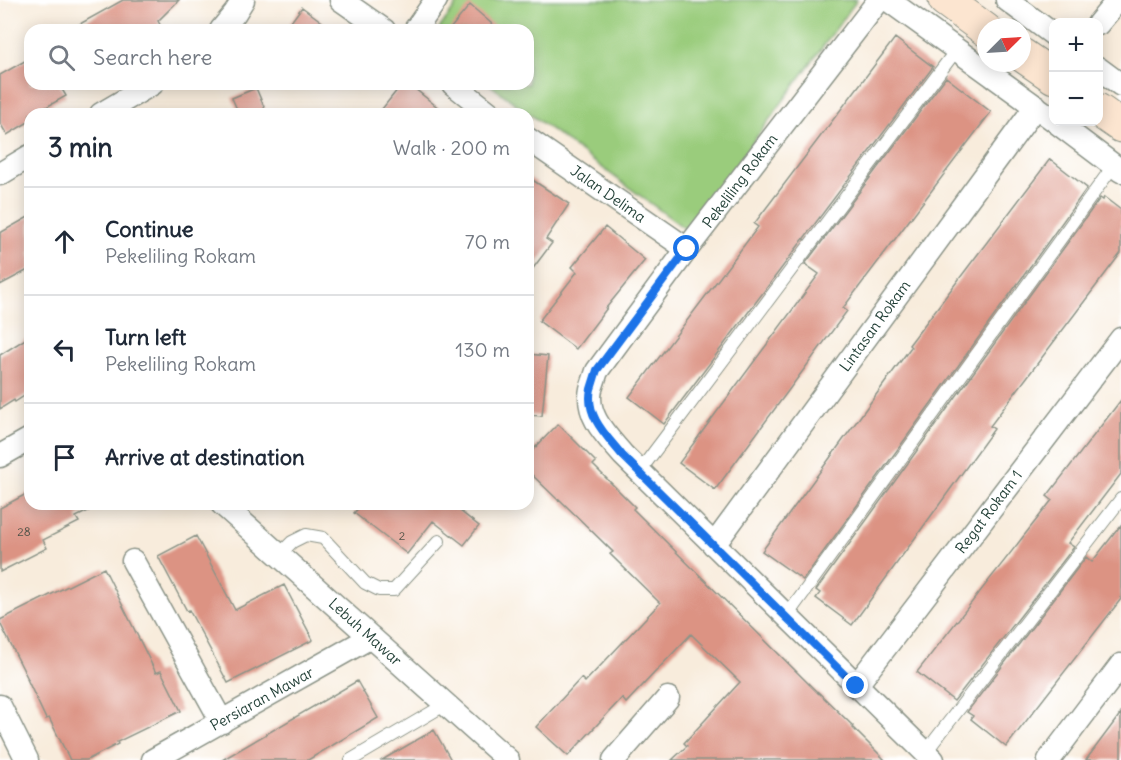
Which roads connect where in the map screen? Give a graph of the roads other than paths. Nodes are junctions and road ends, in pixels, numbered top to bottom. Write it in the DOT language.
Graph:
graph roads {
  1 [pos="243,0"];
  2 [pos="341,0"];
  3 [pos="436,0"];
  4 [pos="879,0"];
  5 [pos="888,0"];
  6 [pos="945,0"];
  7 [pos="1007,0"];
  8 [pos="1118,0"];
  9 [pos="1103,18"];
  10 [pos="977,23"];
  11 [pos="226,24"];
  12 [pos="375,24"];
  13 [pos="419,24"];
  14 [pos="1049,32"];
  15 [pos="957,49"];
  16 [pos="1031,61"];
  17 [pos="1103,72"];
  18 [pos="1049,74"];
  19 [pos="1121,85"];
  20 [pos="142,90"];
  21 [pos="460,90"];
  22 [pos="111,108"];
  23 [pos="480,108"];
  24 [pos="1103,113"];
  25 [pos="1048,116"];
  26 [pos="1121,126"];
  27 [pos="534,143"];
  28 [pos="24,160"];
  29 [pos="1117,168"];
  30 [pos="0,174"];
  31 [pos="687,249"];
  32 [pos="1121,339"];
  33 [pos="24,442"];
  34 [pos="0,456"];
  35 [pos="639,472"];
  36 [pos="1121,499"];
  37 [pos="229,510"];
  38 [pos="439,541"];
  39 [pos="714,545"];
  40 [pos="279,555"];
  41 [pos="133,561"];
  42 [pos="786,617"];
  43 [pos="371,638"];
  44 [pos="1121,665"];
  45 [pos="856,686"];
  46 [pos="668,698"];
  47 [pos="446,704"];
  48 [pos="0,706"];
  49 [pos="222,722"];
  50 [pos="929,756"];
  51 [pos="27,760"];
  52 [pos="153,760"];
  53 [pos="351,760"];
  54 [pos="508,760"];
  55 [pos="614,760"];
  56 [pos="1049,760"];
  1 -- 11 [label="street"];
  2 -- 12 [label="street"];
  3 -- 13 [label="street"];
  4 -- 31 [label="street, Pekeliling Rokam"];
  5 -- 15 [label="street"];
  6 -- 10 [label="main road"];
  7 -- 14 [label="street"];
  8 -- 9 [label="street"];
  15 -- 25 [label="street"];
  15 -- 35 [label="lane"];
  16 -- 18 [label="main road"];
  17 -- 19 [label="street"];
  20 -- 22 [label="street"];
  21 -- 23 [label="street"];
  24 -- 26 [label="main road"];
  25 -- 29 [label="street"];
  25 -- 39 [label="street, Lintasan Rokam"];
  27 -- 31 [label="street, Jalan Delima"];
  28 -- 30 [label="street"];
  29 -- 42 [label="lane"];
  31 -- 35 [label="street, Pekeliling Rokam"];
  32 -- 45 [label="street, Regat Rokam 1"];
  33 -- 34 [label="street"];
  35 -- 39 [label="street, Pekeliling Rokam"];
  36 -- 50 [label="lane"];
  37 -- 40 [label="street, Lebuh Mawar"];
  38 -- 40 [label="lane"];
  39 -- 42 [label="street, Pekeliling Rokam"];
  40 -- 43 [label="street, Lebuh Mawar"];
  41 -- 49 [label="street"];
  42 -- 45 [label="street, Pekeliling Rokam"];
  43 -- 47 [label="street, Lebuh Mawar"];
  43 -- 49 [label="street, Persiaran Mawar"];
  44 -- 56 [label="street"];
  45 -- 50 [label="street, Pekeliling Rokam"];
  46 -- 55 [label="street"];
  47 -- 53 [label="lane"];
  47 -- 54 [label="street, Lebuh Mawar"];
  48 -- 51 [label="street"];
  49 -- 52 [label="street, Persiaran Mawar"];
}
